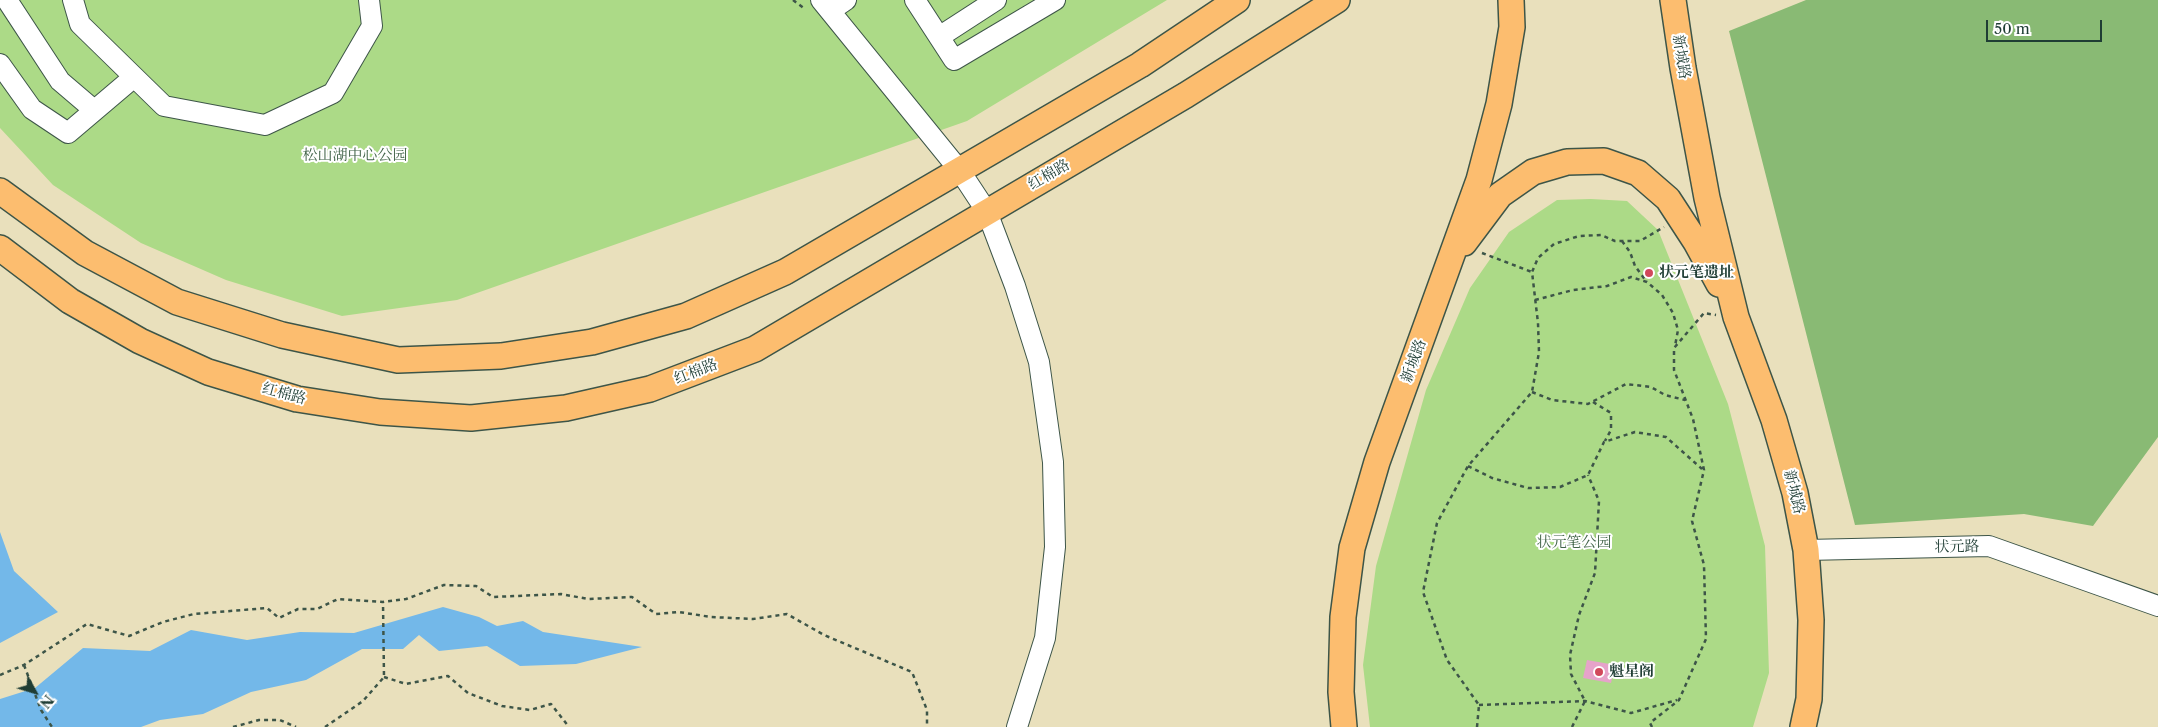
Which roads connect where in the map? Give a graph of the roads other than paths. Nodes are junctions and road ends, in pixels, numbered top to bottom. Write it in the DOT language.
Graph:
graph roads {
  1 [pos="7,0"];
  2 [pos="73,0"];
  3 [pos="369,0"];
  4 [pos="846,0"];
  5 [pos="916,0"];
  6 [pos="996,0"];
  7 [pos="1055,0"];
  8 [pos="1237,0"];
  9 [pos="1337,0"];
  10 [pos="1511,0"];
  11 [pos="1673,0"];
  12 [pos="825,6"];
  13 [pos="939,37"];
  14 [pos="0,64"];
  15 [pos="134,77"];
  16 [pos="94,110"];
  17 [pos="960,171"];
  18 [pos="0,191"];
  19 [pos="987,212"];
  20 [pos="0,248"];
  21 [pos="1442,283"];
  22 [pos="1736,317"];
  23 [pos="1806,550"];
  24 [pos="2158,606"];
  25 [pos="1017,727"];
  26 [pos="1344,727"];
  27 [pos="1803,727"];
  1 -- 16 [label="street"];
  2 -- 15 [label="street"];
  3 -- 15 [label="street"];
  4 -- 12 [label="street"];
  5 -- 13 [label="street"];
  6 -- 13 [label="street"];
  7 -- 13 [label="street"];
  8 -- 17 [label="main road"];
  9 -- 19 [label="main road, 红棉路"];
  10 -- 21 [label="main road, 新城路"];
  11 -- 22 [label="main road, 新城路"];
  12 -- 17 [label="street"];
  14 -- 16 [label="street"];
  15 -- 16 [label="street"];
  17 -- 18 [label="main road"];
  17 -- 19 [label="street"];
  19 -- 20 [label="main road, 红棉路"];
  19 -- 25 [label="street"];
  21 -- 22 [label="main road"];
  21 -- 26 [label="main road, 新城路"];
  22 -- 23 [label="main road, 新城路"];
  23 -- 24 [label="street, 状元路"];
  23 -- 27 [label="main road, 新城路"];
}
